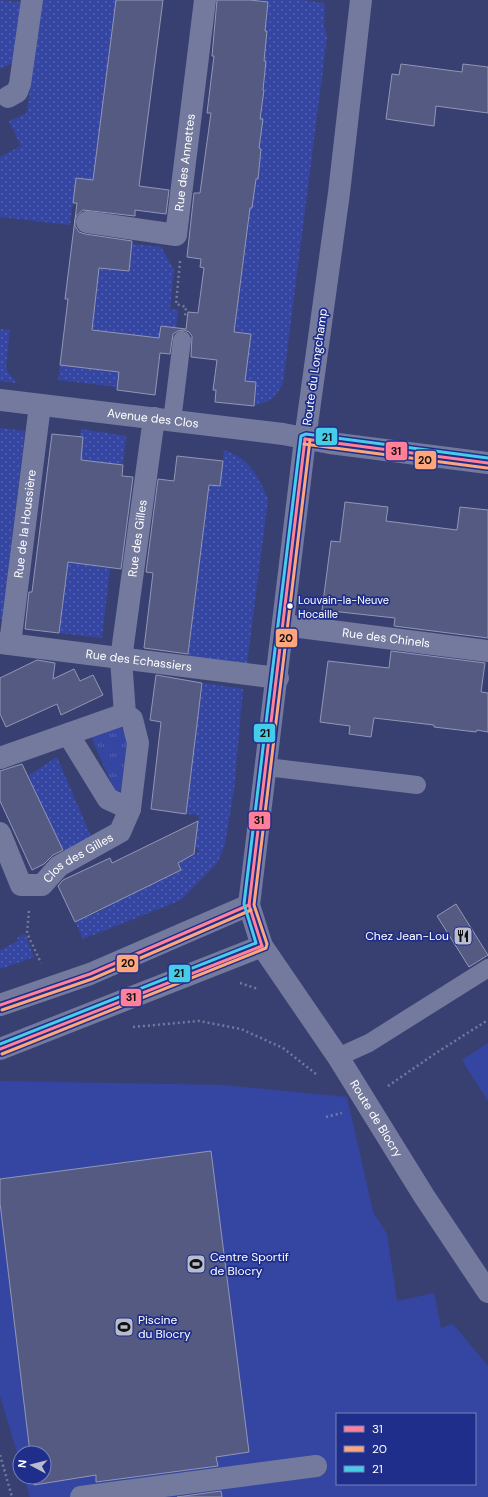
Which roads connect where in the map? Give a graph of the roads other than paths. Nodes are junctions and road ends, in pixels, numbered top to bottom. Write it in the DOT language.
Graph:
graph roads {
  1 [pos="32,0"];
  2 [pos="206,0"];
  3 [pos="361,0"];
  4 [pos="8,97"];
  5 [pos="87,222"];
  6 [pos="182,340"];
  7 [pos="0,400"];
  8 [pos="40,404"];
  9 [pos="163,419"];
  10 [pos="305,439"];
  11 [pos="488,463"];
  12 [pos="284,625"];
  13 [pos="5,643"];
  14 [pos="488,651"];
  15 [pos="121,659"];
  16 [pos="278,678"];
  17 [pos="125,714"];
  18 [pos="68,734"];
  19 [pos="0,758"];
  20 [pos="267,768"];
  21 [pos="417,785"];
  22 [pos="130,809"];
  23 [pos="0,833"];
  24 [pos="249,905"];
  25 [pos="262,946"];
  26 [pos="488,968"];
  27 [pos="0,1005"];
  28 [pos="0,1049"];
  29 [pos="338,1058"];
  30 [pos="488,1292"];
  31 [pos="316,1466"];
  32 [pos="81,1497"];
  1 -- 4 [label="street"];
  2 -- 5 [label="street, Rue des Annettes"];
  3 -- 10 [label="street, Route du Longchamp"];
  6 -- 9 [label="lane"];
  7 -- 8 [label="street, Avenue des Clos"];
  8 -- 9 [label="street, Avenue des Clos"];
  8 -- 13 [label="street, Rue de la Houssière"];
  9 -- 10 [label="street, Avenue des Clos"];
  9 -- 15 [label="street, Rue des Gilles"];
  10 -- 11 [label="street, Avenue des Clos"];
  10 -- 12 [label="street, Route du Longchamp"];
  12 -- 14 [label="street, Rue des Chinels"];
  12 -- 16 [label="street, Route du Longchamp"];
  13 -- 15 [label="street, Rue des Echassiers"];
  15 -- 16 [label="street, Rue des Echassiers"];
  15 -- 17 [label="street, Clos des Gilles"];
  16 -- 20 [label="street, Route du Longchamp"];
  17 -- 18 [label="street"];
  17 -- 22 [label="street, Clos des Gilles"];
  18 -- 19 [label="street"];
  18 -- 22 [label="street"];
  20 -- 21 [label="lane"];
  20 -- 24 [label="street, Route du Longchamp"];
  22 -- 23 [label="street, Clos des Gilles"];
  24 -- 25 [label="street, Route du Longchamp"];
  24 -- 27 [label="street"];
  25 -- 28 [label="street"];
  25 -- 29 [label="street, Route de Blocry"];
  26 -- 29 [label="lane"];
  29 -- 30 [label="street, Route de Blocry"];
  31 -- 32 [label="street"];
}
